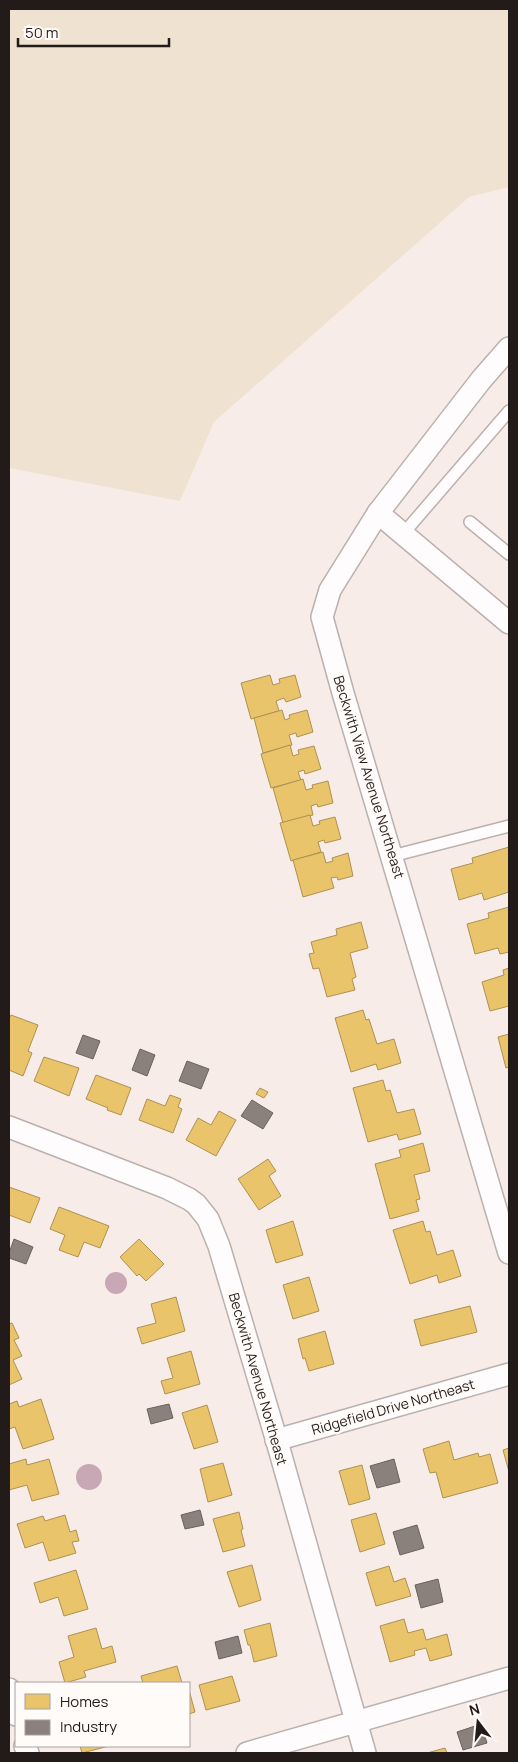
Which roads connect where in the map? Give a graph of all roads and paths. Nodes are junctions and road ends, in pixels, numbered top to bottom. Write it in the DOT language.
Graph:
graph roads {
  1 [pos="509,348"];
  2 [pos="509,411"];
  3 [pos="378,513"];
  4 [pos="470,522"];
  5 [pos="403,534"];
  6 [pos="509,554"];
  7 [pos="509,623"];
  8 [pos="509,826"];
  9 [pos="392,856"];
  10 [pos="9,1127"];
  11 [pos="509,1253"];
  12 [pos="509,1374"];
  13 [pos="276,1440"];
  14 [pos="509,1678"];
  15 [pos="9,1691"];
  16 [pos="15,1712"];
  17 [pos="356,1722"];
  18 [pos="247,1753"];
  19 [pos="365,1753"];
  1 -- 3 [label="street, Beckwith View Avenue Northeast"];
  2 -- 5 [label="lane"];
  3 -- 5 [label="street"];
  3 -- 9 [label="street, Beckwith View Avenue Northeast"];
  4 -- 6 [label="lane"];
  5 -- 7 [label="street"];
  8 -- 9 [label="lane"];
  9 -- 11 [label="street, Beckwith View Avenue Northeast"];
  10 -- 13 [label="street, Beckwith Avenue Northeast"];
  12 -- 13 [label="street, Ridgefield Drive Northeast"];
  13 -- 17 [label="street, Beckwith Avenue Northeast"];
  14 -- 17 [label="street"];
  15 -- 16 [label="street"];
  17 -- 18 [label="street"];
  17 -- 19 [label="street, Beckwith Avenue Northeast"];
}
